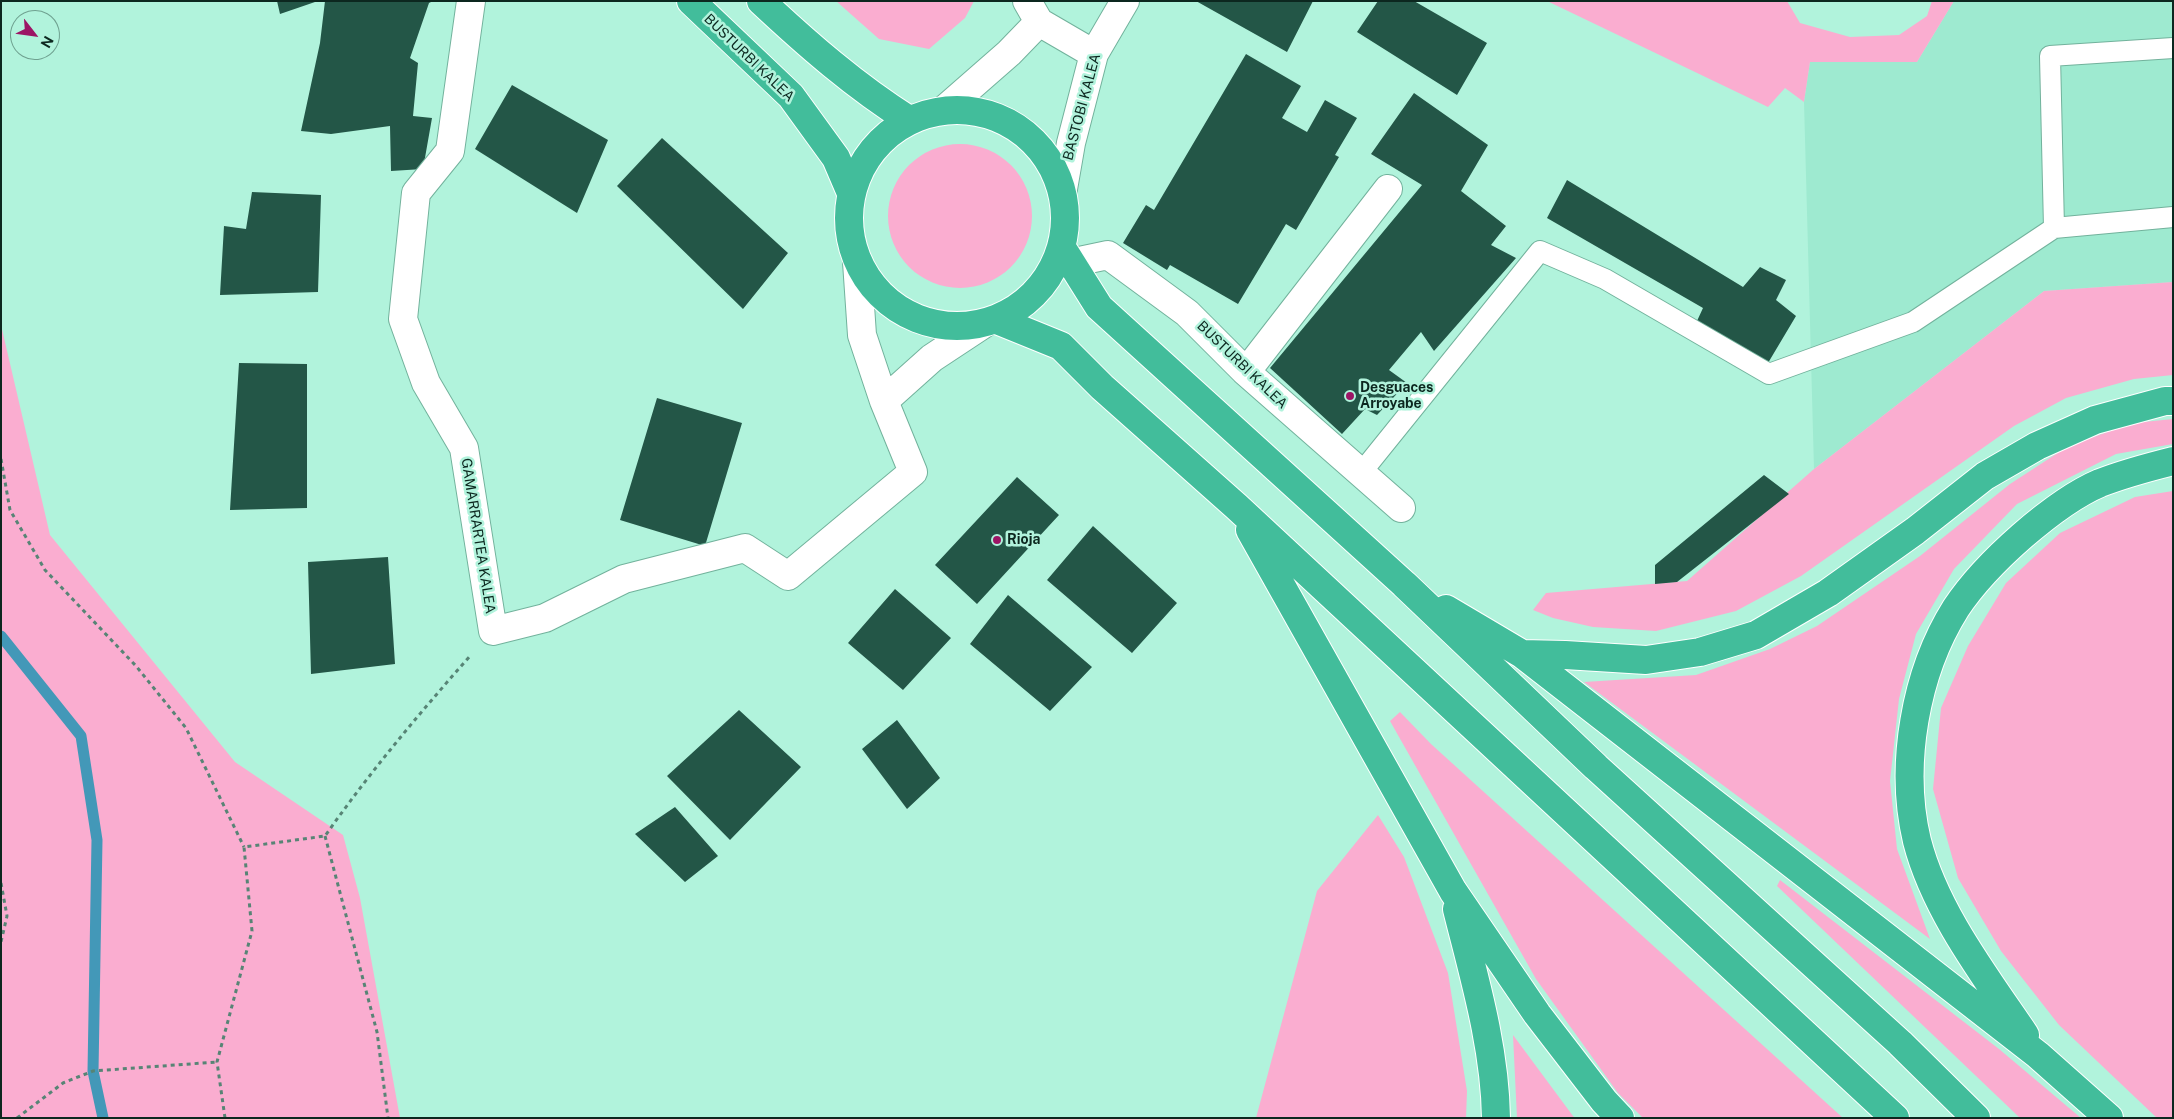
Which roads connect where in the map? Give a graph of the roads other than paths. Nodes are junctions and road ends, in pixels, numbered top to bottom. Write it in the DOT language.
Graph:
graph roads {
  1 [pos="471,1"];
  2 [pos="691,1"];
  3 [pos="761,1"];
  4 [pos="1125,1"];
  5 [pos="1033,12"];
  6 [pos="2173,48"];
  7 [pos="1094,54"];
  8 [pos="945,109"];
  9 [pos="909,120"];
  10 [pos="1062,189"];
  11 [pos="1388,189"];
  12 [pos="851,193"];
  13 [pos="2173,217"];
  14 [pos="2054,228"];
  15 [pos="1066,256"];
  16 [pos="857,262"];
  17 [pos="991,321"];
  18 [pos="1246,372"];
  19 [pos="884,401"];
  20 [pos="2173,401"];
  21 [pos="2173,462"];
  22 [pos="1361,473"];
  23 [pos="1236,507"];
  24 [pos="1401,508"];
  25 [pos="1404,584"];
  26 [pos="1522,654"];
  27 [pos="1452,891"];
  28 [pos="2038,1055"];
  29 [pos="1496,1118"];
  30 [pos="1620,1118"];
  31 [pos="1896,1118"];
  32 [pos="1976,1118"];
  33 [pos="2109,1118"];
  1 -- 19 [label="street, GAMARRARTEA KALEA"];
  2 -- 12 [label="highway, BUSTURBI KALEA"];
  3 -- 9 [label="highway"];
  4 -- 7 [label="street, BASTOBI KALEA"];
  5 -- 7 [label="street"];
  5 -- 8 [label="street"];
  6 -- 14 [label="lane"];
  7 -- 10 [label="street, BASTOBI KALEA"];
  8 -- 9 [label="highway"];
  8 -- 10 [label="highway"];
  9 -- 12 [label="highway"];
  10 -- 15 [label="highway"];
  11 -- 18 [label="street"];
  12 -- 16 [label="highway"];
  13 -- 14 [label="lane"];
  14 -- 22 [label="lane"];
  15 -- 17 [label="highway"];
  15 -- 18 [label="street, BUSTURBI KALEA"];
  15 -- 25 [label="highway"];
  16 -- 17 [label="highway"];
  16 -- 19 [label="street, GAMARRARTEA KALEA"];
  17 -- 19 [label="street"];
  17 -- 23 [label="highway"];
  18 -- 22 [label="street, BUSTURBI KALEA"];
  20 -- 26 [label="highway"];
  21 -- 28 [label="highway"];
  22 -- 24 [label="street, BUSTURBI KALEA"];
  23 -- 27 [label="highway"];
  23 -- 31 [label="highway"];
  25 -- 26 [label="highway"];
  25 -- 32 [label="highway"];
  26 -- 28 [label="highway"];
  27 -- 29 [label="highway"];
  27 -- 30 [label="highway"];
  28 -- 33 [label="highway"];
}
